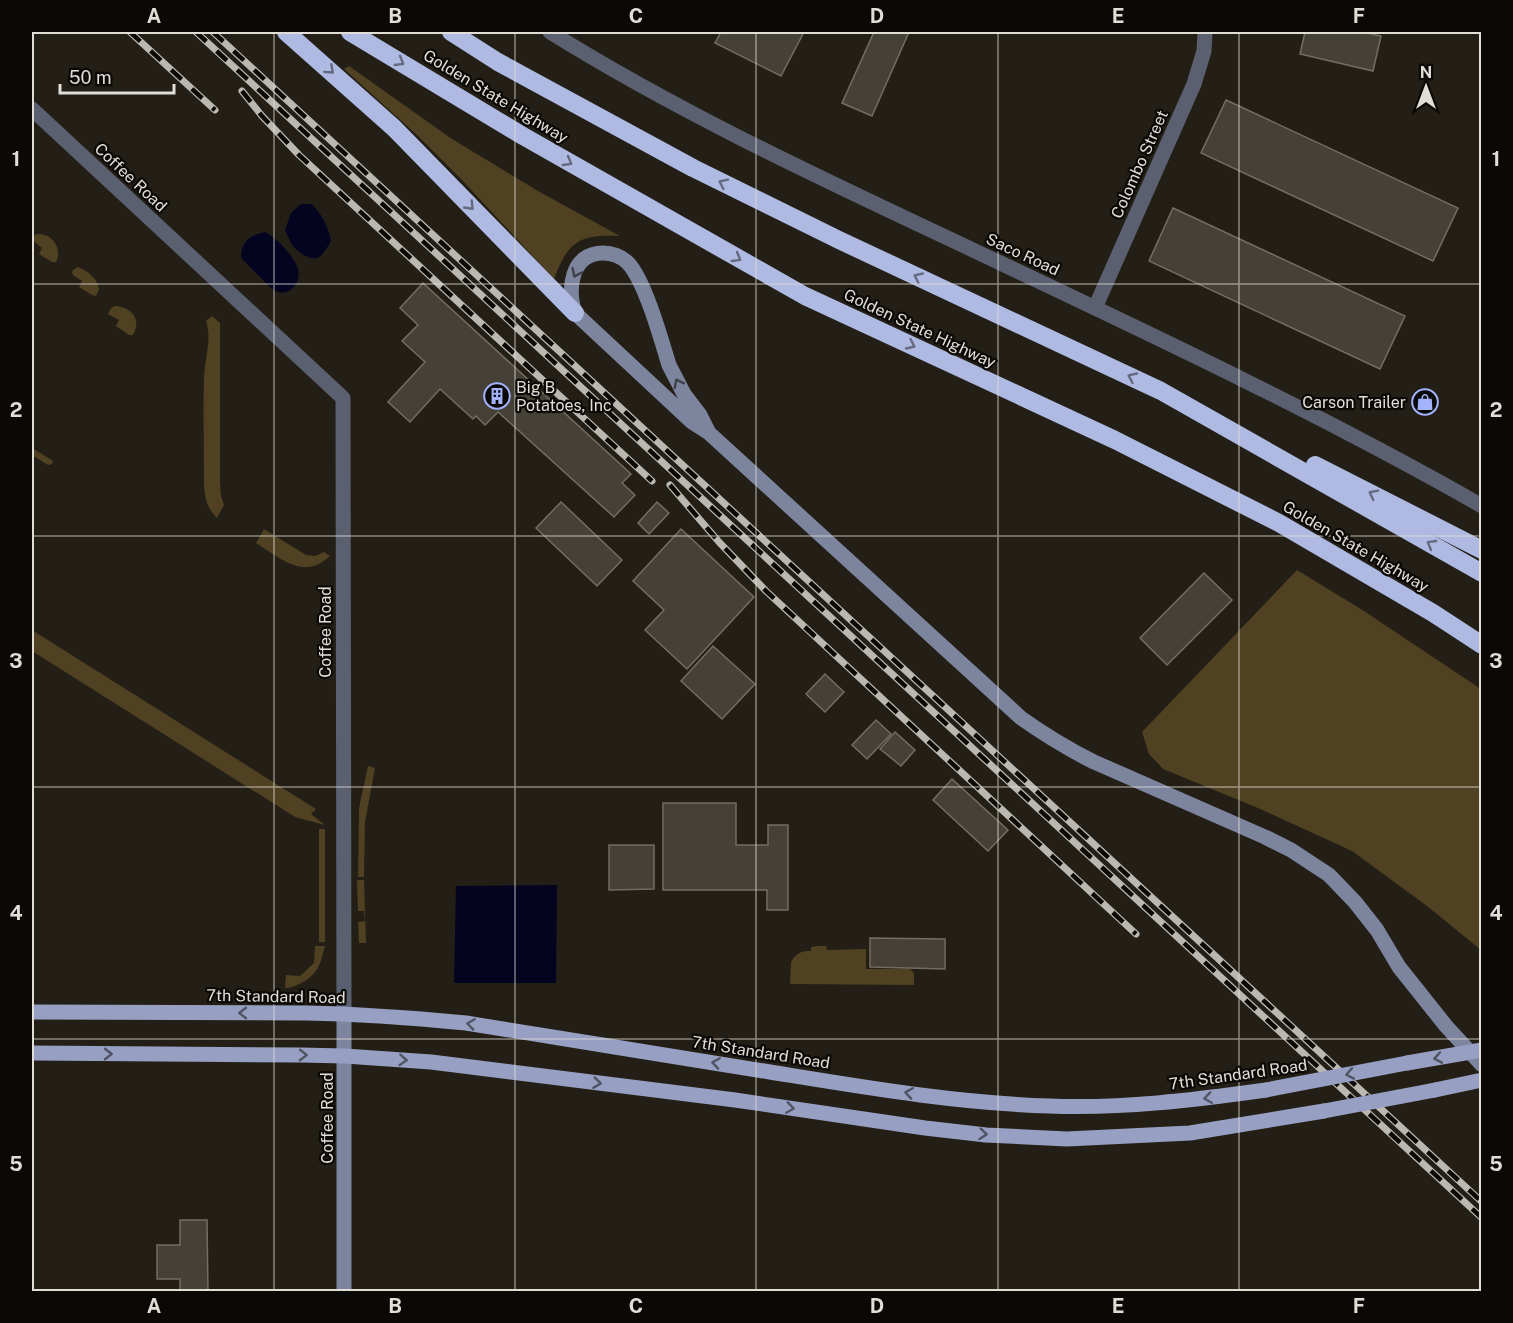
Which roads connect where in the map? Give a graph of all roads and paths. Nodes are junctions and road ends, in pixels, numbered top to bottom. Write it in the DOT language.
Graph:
graph roads {
  1 [pos="286,32"];
  2 [pos="350,32"];
  3 [pos="451,32"];
  4 [pos="550,32"];
  5 [pos="1205,32"];
  6 [pos="32,109"];
  7 [pos="1095,308"];
  8 [pos="575,313"];
  9 [pos="1161,391"];
  10 [pos="710,433"];
  11 [pos="1482,506"];
  12 [pos="1482,549"];
  13 [pos="1482,573"];
  14 [pos="1482,645"];
  15 [pos="32,1012"];
  16 [pos="344,1014"];
  17 [pos="1475,1052"];
  18 [pos="32,1053"];
  19 [pos="345,1056"];
  20 [pos="1482,1065"];
  21 [pos="1482,1080"];
  22 [pos="344,1292"];
  1 -- 8 [label="highway, one-way"];
  2 -- 14 [label="highway, Golden State Highway, one-way"];
  9 -- 3 [label="highway, Golden State Highway, one-way"];
  4 -- 7 [label="street, Saco Road"];
  5 -- 7 [label="street, Colombo Street"];
  6 -- 16 [label="street, Coffee Road"];
  7 -- 11 [label="street, Saco Road"];
  8 -- 10 [label="main road"];
  10 -- 8 [label="main road, one-way"];
  12 -- 9 [label="highway, one-way"];
  13 -- 9 [label="highway, Golden State Highway, one-way"];
  10 -- 17 [label="main road"];
  16 -- 15 [label="main road, 7th Standard Road, one-way"];
  17 -- 16 [label="main road, 7th Standard Road, one-way, bridge"];
  16 -- 19 [label="main road, Coffee Road"];
  17 -- 20 [label="main road"];
  18 -- 19 [label="main road, one-way"];
  19 -- 21 [label="main road, one-way, bridge"];
  19 -- 22 [label="main road, Coffee Road"];
}
